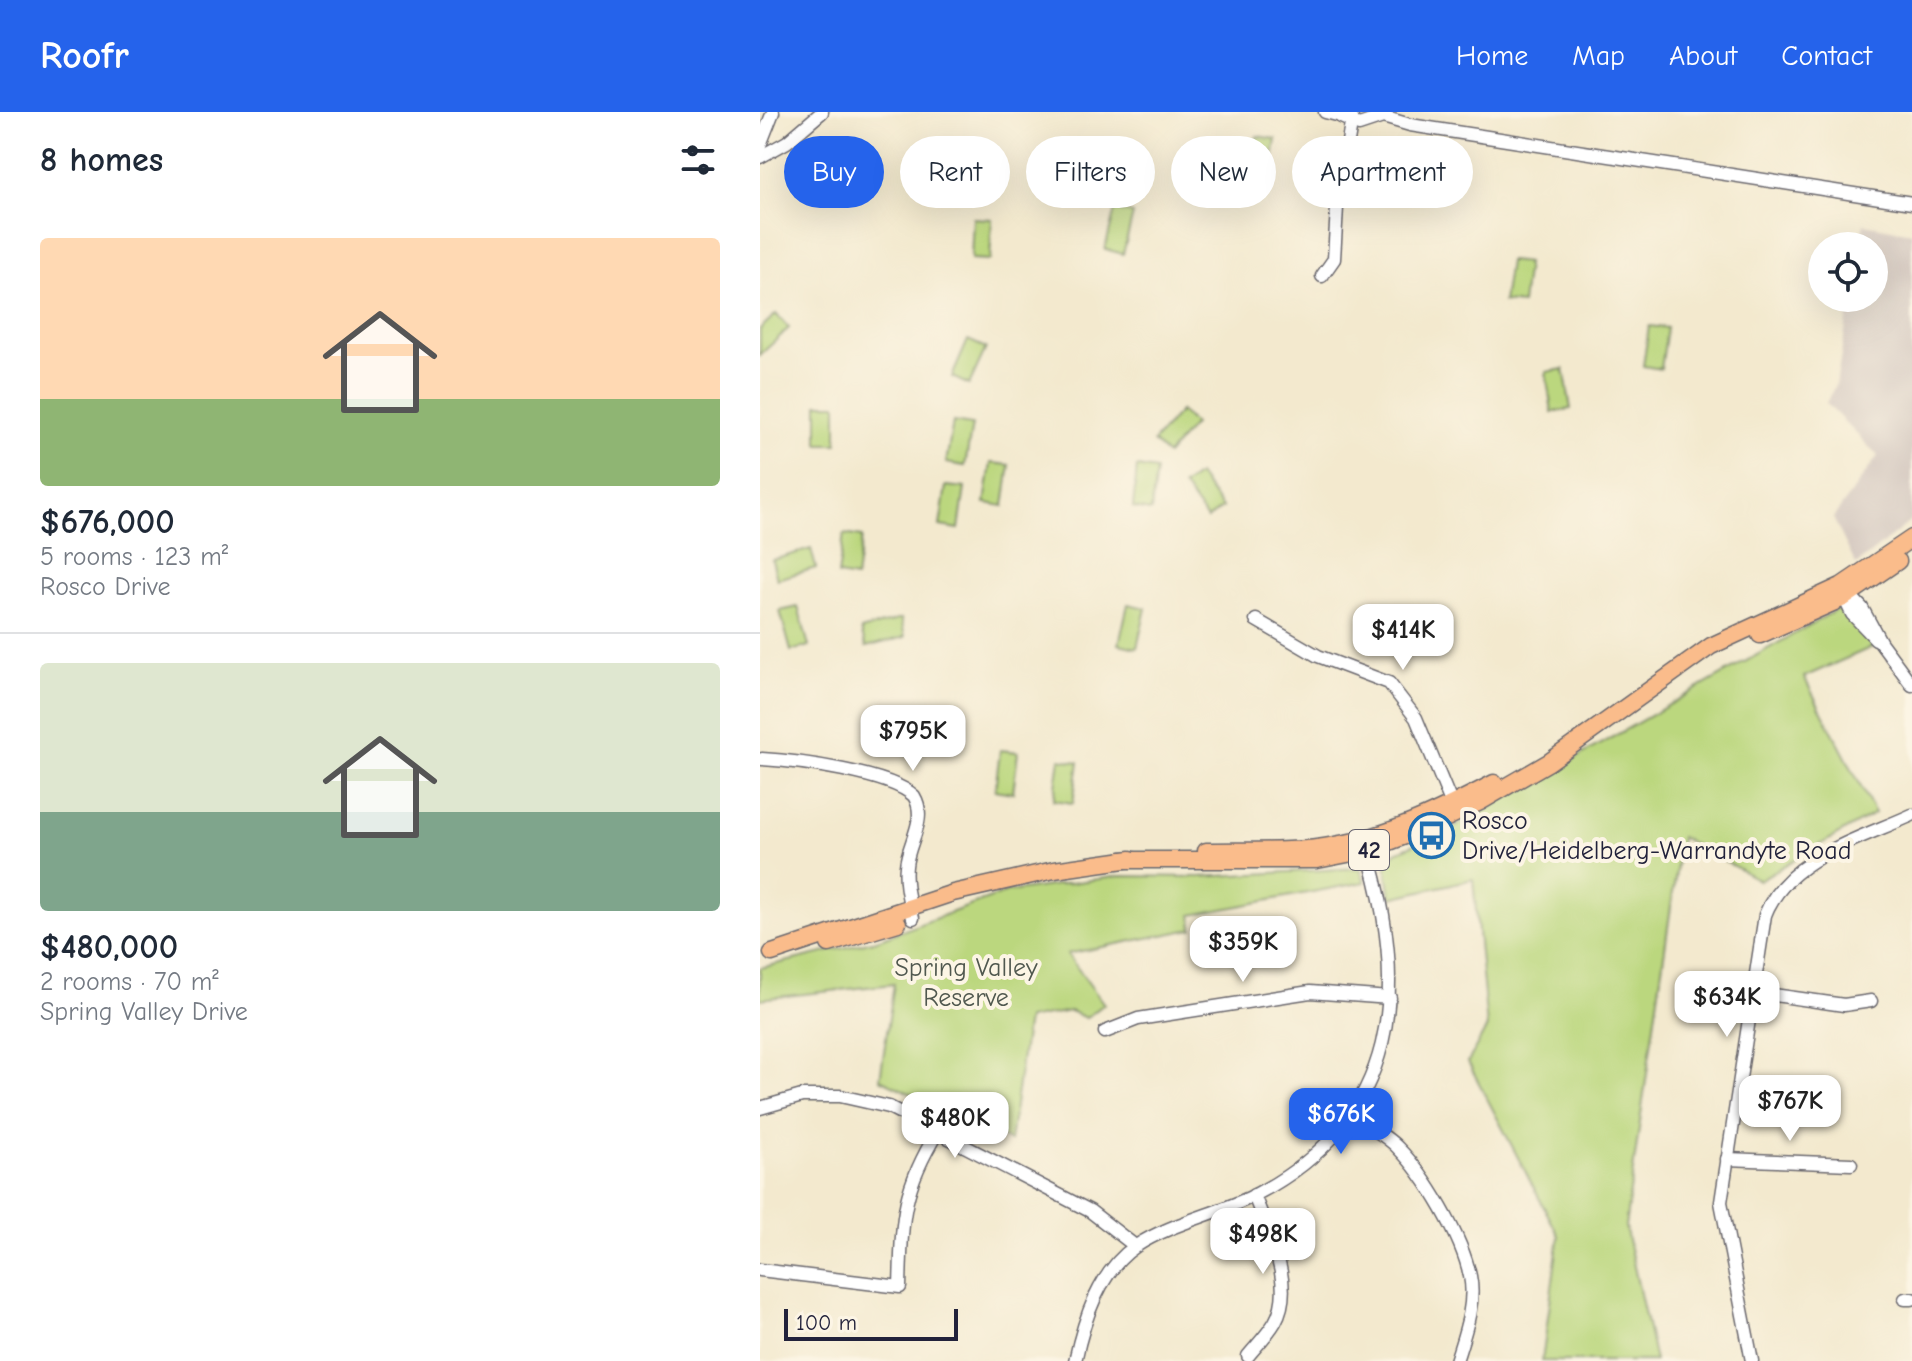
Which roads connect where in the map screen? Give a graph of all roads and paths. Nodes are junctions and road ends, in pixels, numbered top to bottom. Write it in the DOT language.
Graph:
graph roads {
  1 [pos="773,112"];
  2 [pos="822,112"];
  3 [pos="1325,112"];
  4 [pos="1374,112"];
  5 [pos="1390,115"];
  6 [pos="1348,120"];
  7 [pos="760,145"];
  8 [pos="760,157"];
  9 [pos="1912,203"];
  10 [pos="1322,276"];
  11 [pos="1912,538"];
  12 [pos="1912,550"];
  13 [pos="1845,593"];
  14 [pos="1256,620"];
  15 [pos="1912,685"];
  16 [pos="762,759"];
  17 [pos="1454,810"];
  18 [pos="1912,815"];
  19 [pos="1366,844"];
  20 [pos="912,913"];
  21 [pos="766,954"];
  22 [pos="1753,992"];
  23 [pos="1390,998"];
  24 [pos="1871,1001"];
  25 [pos="1105,1032"];
  26 [pos="760,1108"];
  27 [pos="1353,1116"];
  28 [pos="938,1131"];
  29 [pos="1727,1159"];
  30 [pos="1851,1164"];
  31 [pos="1254,1195"];
  32 [pos="1135,1246"];
  33 [pos="760,1270"];
  34 [pos="1248,1356"];
  35 [pos="1075,1361"];
  36 [pos="1456,1361"];
  37 [pos="1752,1361"];
  1 -- 7 [label="street"];
  2 -- 8 [label="street"];
  3 -- 6 [label="street"];
  4 -- 6 [label="street"];
  5 -- 6 [label="street"];
  5 -- 9 [label="street"];
  6 -- 10 [label="street"];
  11 -- 13 [label="main road, 42"];
  12 -- 13 [label="main road, 42"];
  13 -- 15 [label="street"];
  13 -- 17 [label="main road, 42"];
  14 -- 17 [label="street"];
  16 -- 20 [label="street"];
  17 -- 19 [label="main road, 42"];
  18 -- 22 [label="street"];
  19 -- 20 [label="main road, 42"];
  19 -- 23 [label="street"];
  20 -- 21 [label="main road, 42"];
  22 -- 24 [label="street"];
  22 -- 29 [label="street"];
  23 -- 25 [label="street"];
  23 -- 27 [label="street"];
  26 -- 28 [label="street"];
  27 -- 31 [label="street"];
  27 -- 36 [label="street"];
  28 -- 32 [label="street"];
  28 -- 33 [label="street"];
  29 -- 30 [label="street"];
  29 -- 37 [label="street"];
  31 -- 32 [label="street"];
  31 -- 34 [label="street"];
  32 -- 35 [label="street"];
}
